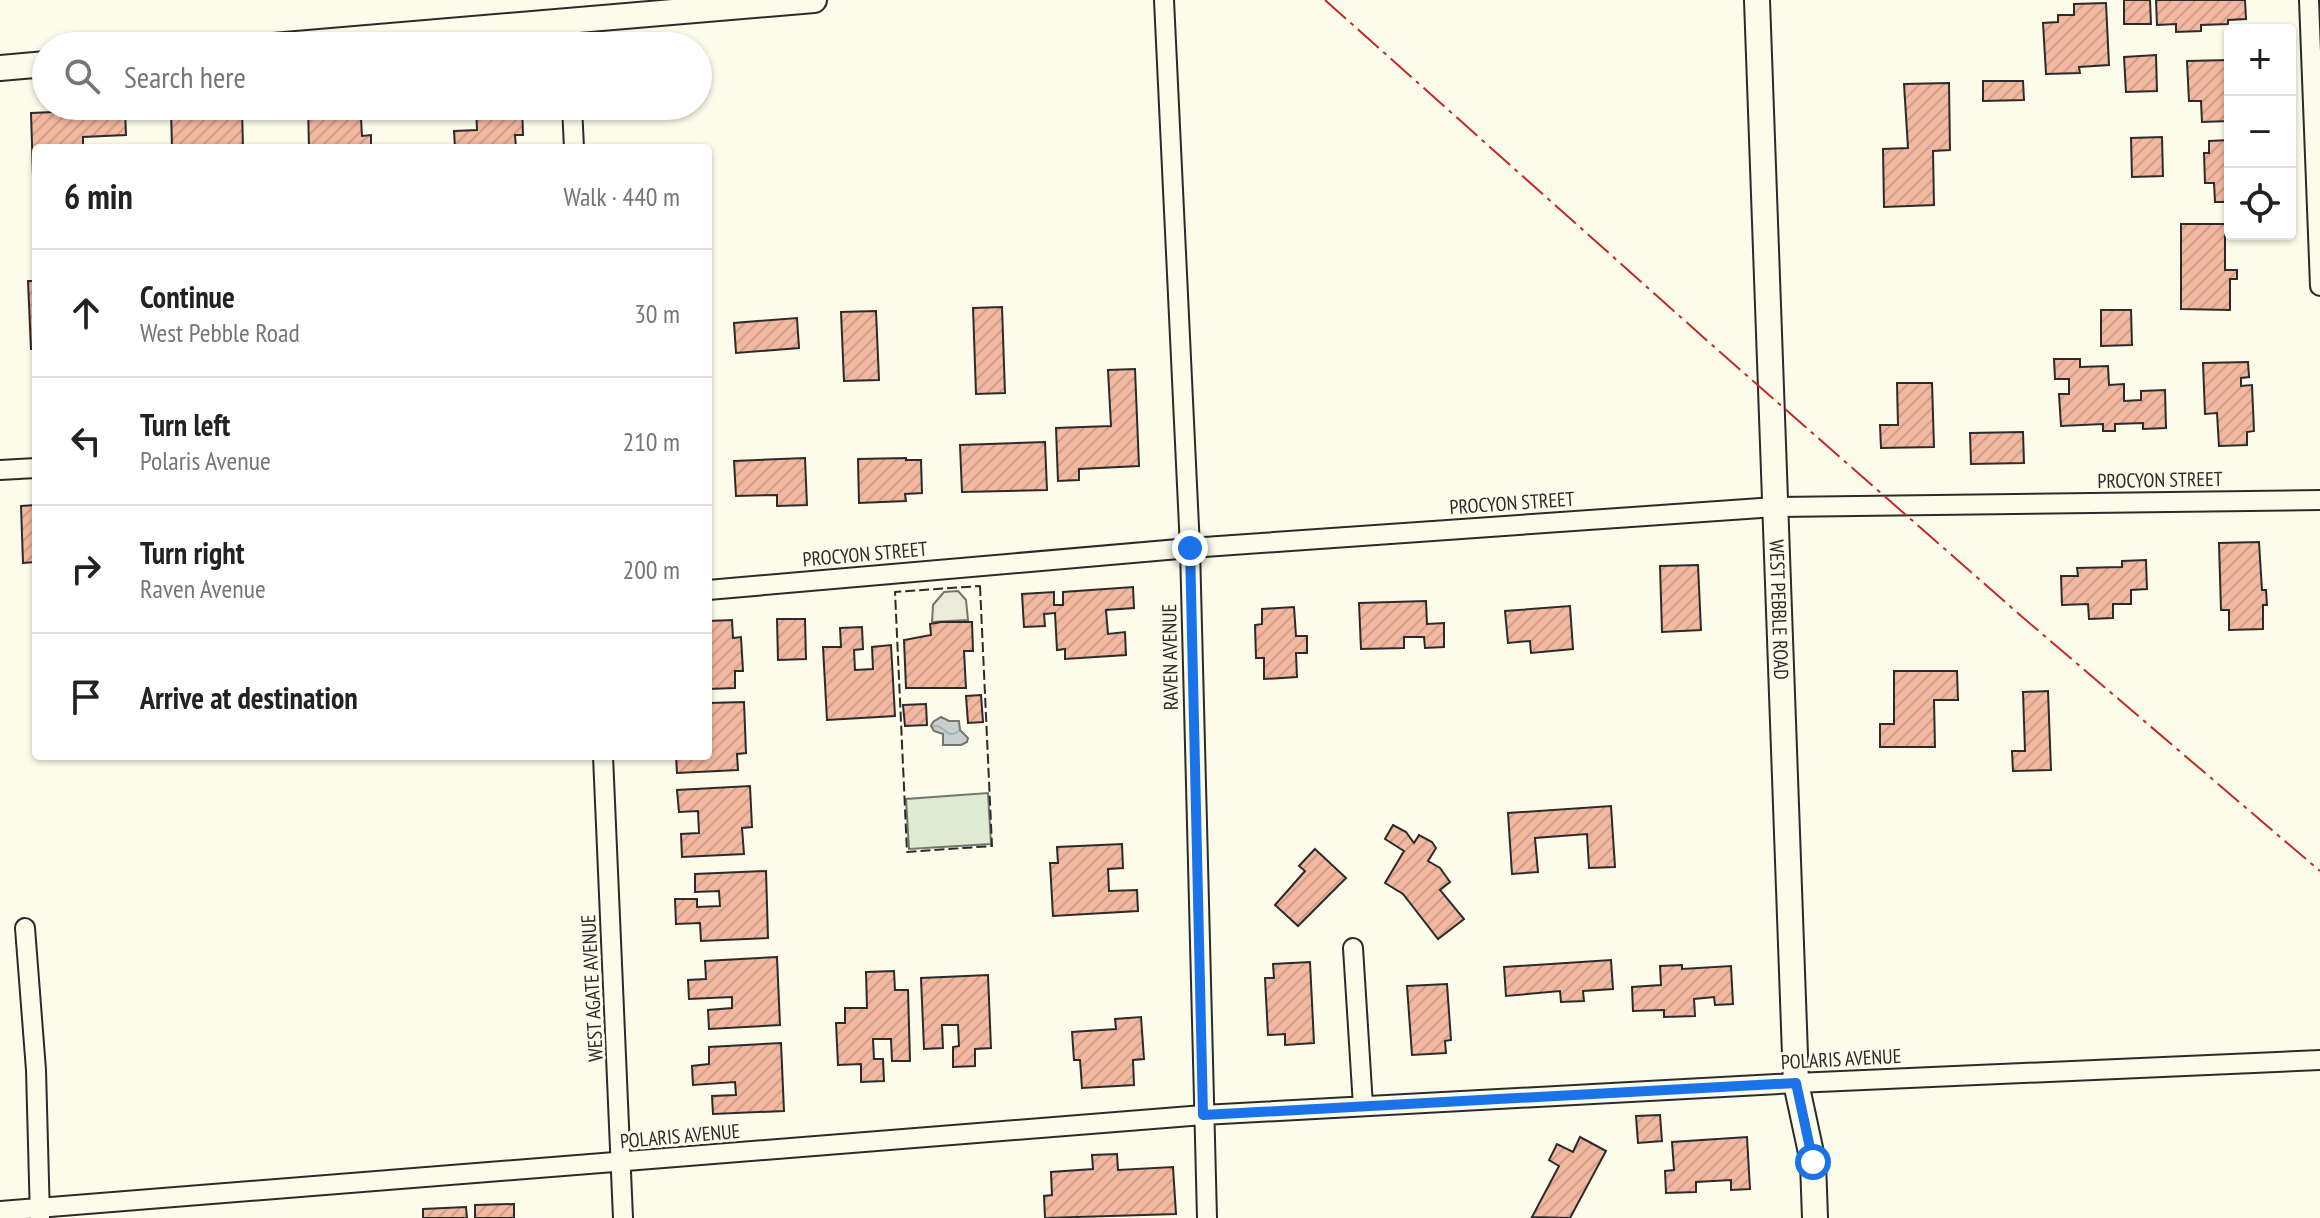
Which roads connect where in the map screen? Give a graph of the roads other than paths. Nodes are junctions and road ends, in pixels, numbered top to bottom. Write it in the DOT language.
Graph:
graph roads {
  1 [pos="814,0"];
  2 [pos="1164,0"];
  3 [pos="1757,0"];
  4 [pos="2309,0"];
  5 [pos="582,32"];
  6 [pos="32,65"];
  7 [pos="0,68"];
  8 [pos="573,120"];
  9 [pos="574,144"];
  10 [pos="2320,286"];
  11 [pos="32,468"];
  12 [pos="0,470"];
  13 [pos="2320,500"];
  14 [pos="1775,507"];
  15 [pos="1190,548"];
  16 [pos="712,590"];
  17 [pos="603,760"];
  18 [pos="25,928"];
  19 [pos="1353,948"];
  20 [pos="2320,1060"];
  21 [pos="1796,1083"];
  22 [pos="1363,1106"];
  23 [pos="1203,1115"];
  24 [pos="622,1163"];
  25 [pos="0,1211"];
  26 [pos="40,1213"];
  27 [pos="623,1218"];
  28 [pos="1207,1218"];
  29 [pos="1815,1218"];
  1 -- 5 [label="street"];
  2 -- 15 [label="street, RAVEN AVENUE"];
  3 -- 14 [label="street, WEST PEBBLE ROAD"];
  4 -- 10 [label="street"];
  6 -- 7 [label="street"];
  8 -- 9 [label="street"];
  11 -- 12 [label="street"];
  13 -- 14 [label="street, PROCYON STREET"];
  14 -- 15 [label="street, PROCYON STREET"];
  14 -- 21 [label="street, WEST PEBBLE ROAD"];
  15 -- 16 [label="street, PROCYON STREET"];
  15 -- 23 [label="street, RAVEN AVENUE"];
  17 -- 24 [label="street, WEST AGATE AVENUE"];
  18 -- 26 [label="street"];
  19 -- 22 [label="street"];
  20 -- 21 [label="street, POLARIS AVENUE"];
  21 -- 22 [label="street, POLARIS AVENUE"];
  21 -- 29 [label="street, WEST PEBBLE ROAD"];
  22 -- 23 [label="street, POLARIS AVENUE"];
  23 -- 24 [label="street, POLARIS AVENUE"];
  23 -- 28 [label="street, RAVEN AVENUE"];
  24 -- 26 [label="street, POLARIS AVENUE"];
  24 -- 27 [label="street, WEST AGATE AVENUE"];
  25 -- 26 [label="street, POLARIS AVENUE"];
}
